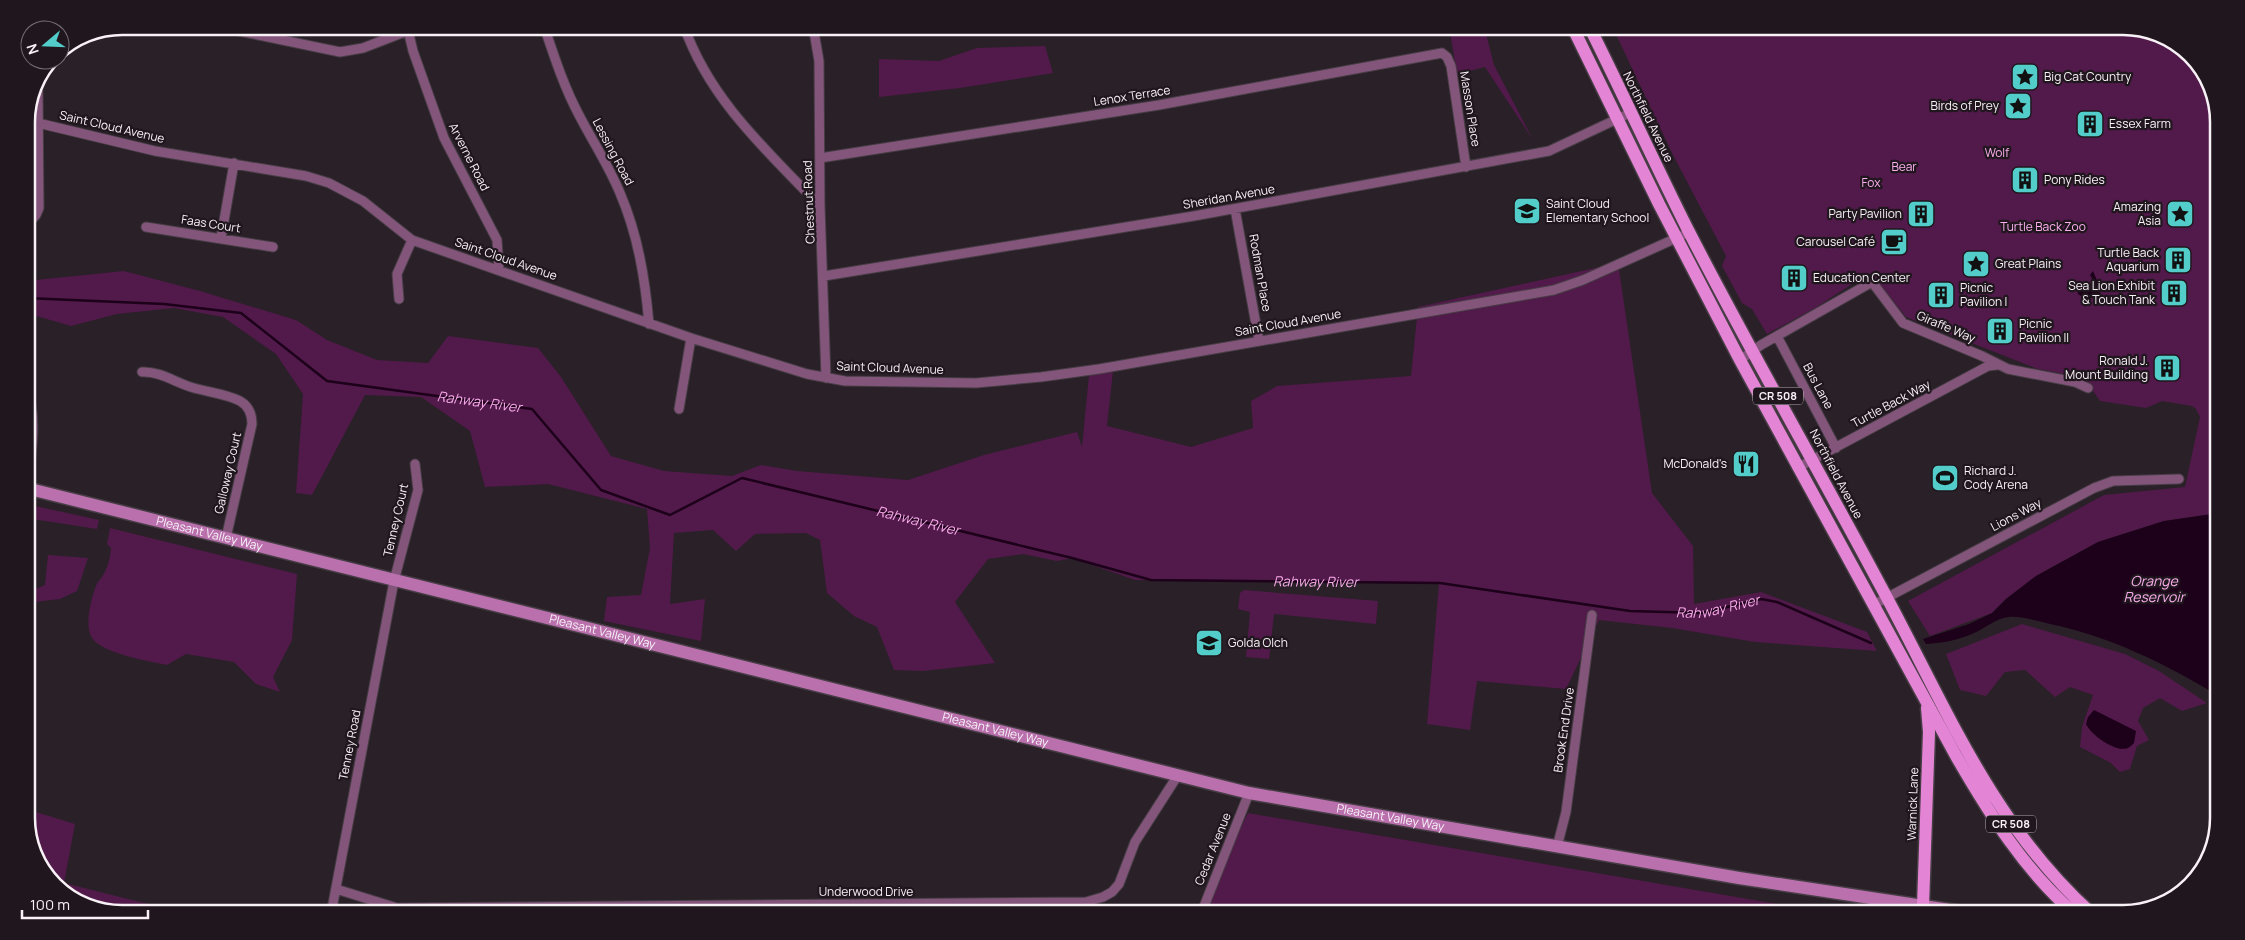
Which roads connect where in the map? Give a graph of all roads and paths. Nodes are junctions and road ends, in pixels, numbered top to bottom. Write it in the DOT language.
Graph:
graph roads {
  1 [pos="258,35"];
  2 [pos="393,35"];
  3 [pos="409,35"];
  4 [pos="547,35"];
  5 [pos="688,35"];
  6 [pos="815,35"];
  7 [pos="1576,35"];
  8 [pos="1593,35"];
  9 [pos="1446,56"];
  10 [pos="38,99"];
  11 [pos="1630,113"];
  12 [pos="1617,120"];
  13 [pos="38,123"];
  14 [pos="820,158"];
  15 [pos="234,163"];
  16 [pos="1466,166"];
  17 [pos="820,206"];
  18 [pos="1236,209"];
  19 [pos="35,216"];
  20 [pos="146,227"];
  21 [pos="1690,232"];
  22 [pos="221,238"];
  23 [pos="1677,238"];
  24 [pos="412,240"];
  25 [pos="273,247"];
  26 [pos="500,270"];
  27 [pos="824,276"];
  28 [pos="399,299"];
  29 [pos="649,324"];
  30 [pos="1777,336"];
  31 [pos="691,338"];
  32 [pos="1259,341"];
  33 [pos="1753,351"];
  34 [pos="1740,360"];
  35 [pos="1997,365"];
  36 [pos="142,372"];
  37 [pos="826,378"];
  38 [pos="2088,388"];
  39 [pos="679,409"];
  40 [pos="1836,448"];
  41 [pos="1814,460"];
  42 [pos="415,464"];
  43 [pos="1798,468"];
  44 [pos="2179,480"];
  45 [pos="35,490"];
  46 [pos="226,538"];
  47 [pos="394,581"];
  48 [pos="1887,597"];
  49 [pos="1873,605"];
  50 [pos="1592,615"];
  51 [pos="1927,702"];
  52 [pos="1945,723"];
  53 [pos="1178,775"];
  54 [pos="1249,793"];
  55 [pos="1557,847"];
  56 [pos="336,889"];
  57 [pos="333,905"];
  58 [pos="383,905"];
  59 [pos="1014,905"];
  60 [pos="1205,905"];
  61 [pos="1917,905"];
  62 [pos="1924,905"];
  63 [pos="2066,905"];
  64 [pos="2083,905"];
  1 -- 2 [label="street"];
  3 -- 26 [label="street, Arverne Road"];
  4 -- 29 [label="street, Lessing Road"];
  5 -- 17 [label="street"];
  6 -- 14 [label="street, Chestnut Road"];
  7 -- 12 [label="main road, Northfield Avenue / CR 508"];
  8 -- 11 [label="main road, Northfield Avenue / CR 508"];
  9 -- 14 [label="street, Lenox Terrace"];
  9 -- 16 [label="street, Masson Place"];
  10 -- 13 [label="street"];
  11 -- 12 [label="street, Sheridan Avenue"];
  11 -- 21 [label="main road, Northfield Avenue / CR 508"];
  12 -- 16 [label="street, Sheridan Avenue"];
  12 -- 23 [label="main road, Northfield Avenue / CR 508"];
  13 -- 15 [label="street, Saint Cloud Avenue"];
  13 -- 19 [label="street"];
  14 -- 17 [label="street, Chestnut Road"];
  15 -- 22 [label="street"];
  15 -- 24 [label="street, Saint Cloud Avenue"];
  16 -- 18 [label="street, Sheridan Avenue"];
  17 -- 27 [label="street, Chestnut Road"];
  18 -- 27 [label="street, Sheridan Avenue"];
  18 -- 32 [label="street, Rodman Place"];
  20 -- 22 [label="street, Faas Court"];
  21 -- 23 [label="street, Saint Cloud Avenue"];
  21 -- 33 [label="main road, Northfield Avenue / CR 508"];
  22 -- 25 [label="street, Faas Court"];
  23 -- 32 [label="street, Saint Cloud Avenue"];
  23 -- 34 [label="main road, Northfield Avenue / CR 508"];
  24 -- 26 [label="street, Saint Cloud Avenue"];
  24 -- 28 [label="street"];
  26 -- 29 [label="street, Saint Cloud Avenue"];
  27 -- 37 [label="street, Chestnut Road"];
  29 -- 31 [label="street, Saint Cloud Avenue"];
  30 -- 33 [label="street, Giraffe Way"];
  30 -- 35 [label="street, Giraffe Way"];
  30 -- 40 [label="street, Bus Lane"];
  31 -- 37 [label="street, Saint Cloud Avenue"];
  31 -- 39 [label="street"];
  32 -- 37 [label="street, Saint Cloud Avenue"];
  33 -- 34 [label="street, Giraffe Way"];
  33 -- 41 [label="main road, Northfield Avenue / CR 508"];
  34 -- 43 [label="main road, Northfield Avenue / CR 508"];
  35 -- 38 [label="street, Giraffe Way"];
  35 -- 40 [label="street, Turtle Back Way"];
  36 -- 46 [label="street, Galloway Court"];
  40 -- 41 [label="street, Turtle Back Way"];
  41 -- 43 [label="street, Turtle Back Way"];
  41 -- 48 [label="main road, Northfield Avenue / CR 508"];
  42 -- 47 [label="street, Tenney Court"];
  43 -- 49 [label="main road, Northfield Avenue / CR 508"];
  44 -- 48 [label="street, Lions Way"];
  45 -- 46 [label="main road, Pleasant Valley Way"];
  46 -- 47 [label="main road, Pleasant Valley Way"];
  47 -- 53 [label="main road, Pleasant Valley Way"];
  47 -- 56 [label="street, Tenney Road"];
  48 -- 49 [label="street, Lions Way"];
  48 -- 52 [label="main road, Northfield Avenue / CR 508"];
  49 -- 51 [label="main road, Northfield Avenue / CR 508"];
  50 -- 55 [label="street, Brook End Drive"];
  51 -- 52 [label="main road, Northfield Avenue / CR 508"];
  51 -- 62 [label="main road, Warnick Lane"];
  52 -- 63 [label="main road, Northfield Avenue / CR 508"];
  52 -- 64 [label="main road, Northfield Avenue / CR 508"];
  53 -- 54 [label="main road, Pleasant Valley Way"];
  53 -- 59 [label="street, Underwood Drive"];
  54 -- 55 [label="main road, Pleasant Valley Way"];
  54 -- 60 [label="street, Cedar Avenue"];
  55 -- 61 [label="main road, Pleasant Valley Way"];
  56 -- 57 [label="street, Tenney Road"];
  56 -- 58 [label="street, Underwood Drive"];
}
